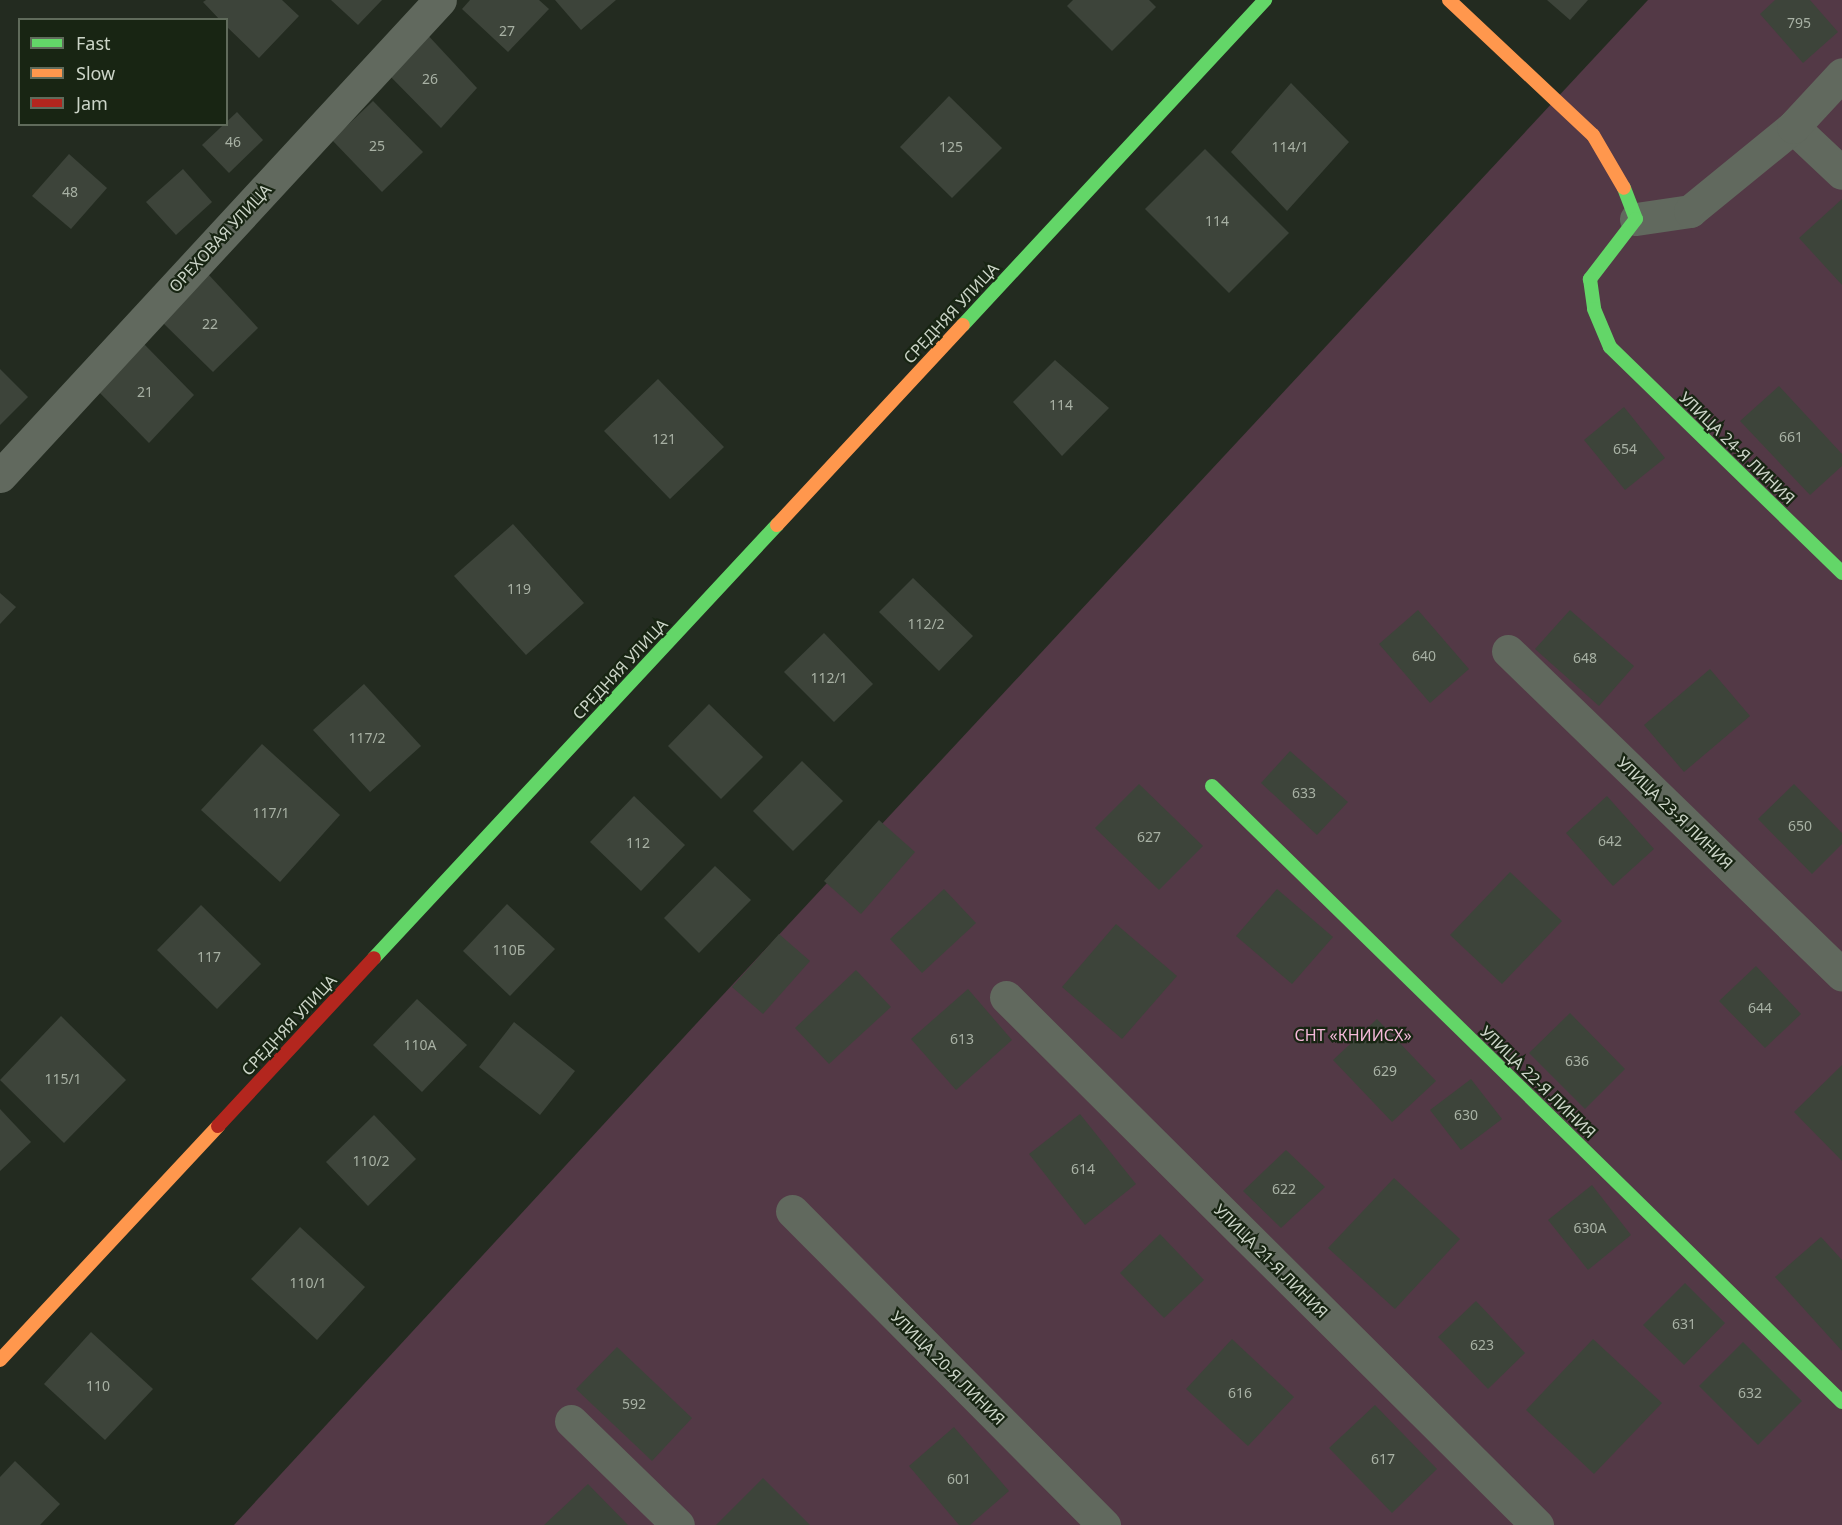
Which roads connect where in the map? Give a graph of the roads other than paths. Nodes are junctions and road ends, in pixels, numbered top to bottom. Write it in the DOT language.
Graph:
graph roads {
  1 [pos="440,0"];
  2 [pos="1265,0"];
  3 [pos="1449,0"];
  4 [pos="1842,75"];
  5 [pos="1793,127"];
  6 [pos="1842,173"];
  7 [pos="1636,219"];
  8 [pos="0,476"];
  9 [pos="1842,573"];
  10 [pos="1508,651"];
  11 [pos="1212,786"];
  12 [pos="1842,975"];
  13 [pos="1006,997"];
  14 [pos="792,1211"];
  15 [pos="0,1360"];
  16 [pos="1842,1402"];
  17 [pos="571,1421"];
  18 [pos="678,1525"];
  19 [pos="1104,1525"];
  20 [pos="1537,1525"];
  1 -- 8 [label="street, ОРЕХОВАЯ УЛИЦА"];
  2 -- 15 [label="street, СРЕДНЯЯ УЛИЦА"];
  3 -- 7 [label="street"];
  4 -- 5 [label="street"];
  5 -- 6 [label="street"];
  5 -- 7 [label="street"];
  7 -- 9 [label="street, УЛИЦА 24-Я ЛИНИЯ"];
  10 -- 12 [label="street, УЛИЦА 23-Я ЛИНИЯ"];
  11 -- 16 [label="street, УЛИЦА 22-Я ЛИНИЯ"];
  13 -- 20 [label="street, УЛИЦА 21-Я ЛИНИЯ"];
  14 -- 19 [label="street, УЛИЦА 20-Я ЛИНИЯ"];
  17 -- 18 [label="street"];
}
